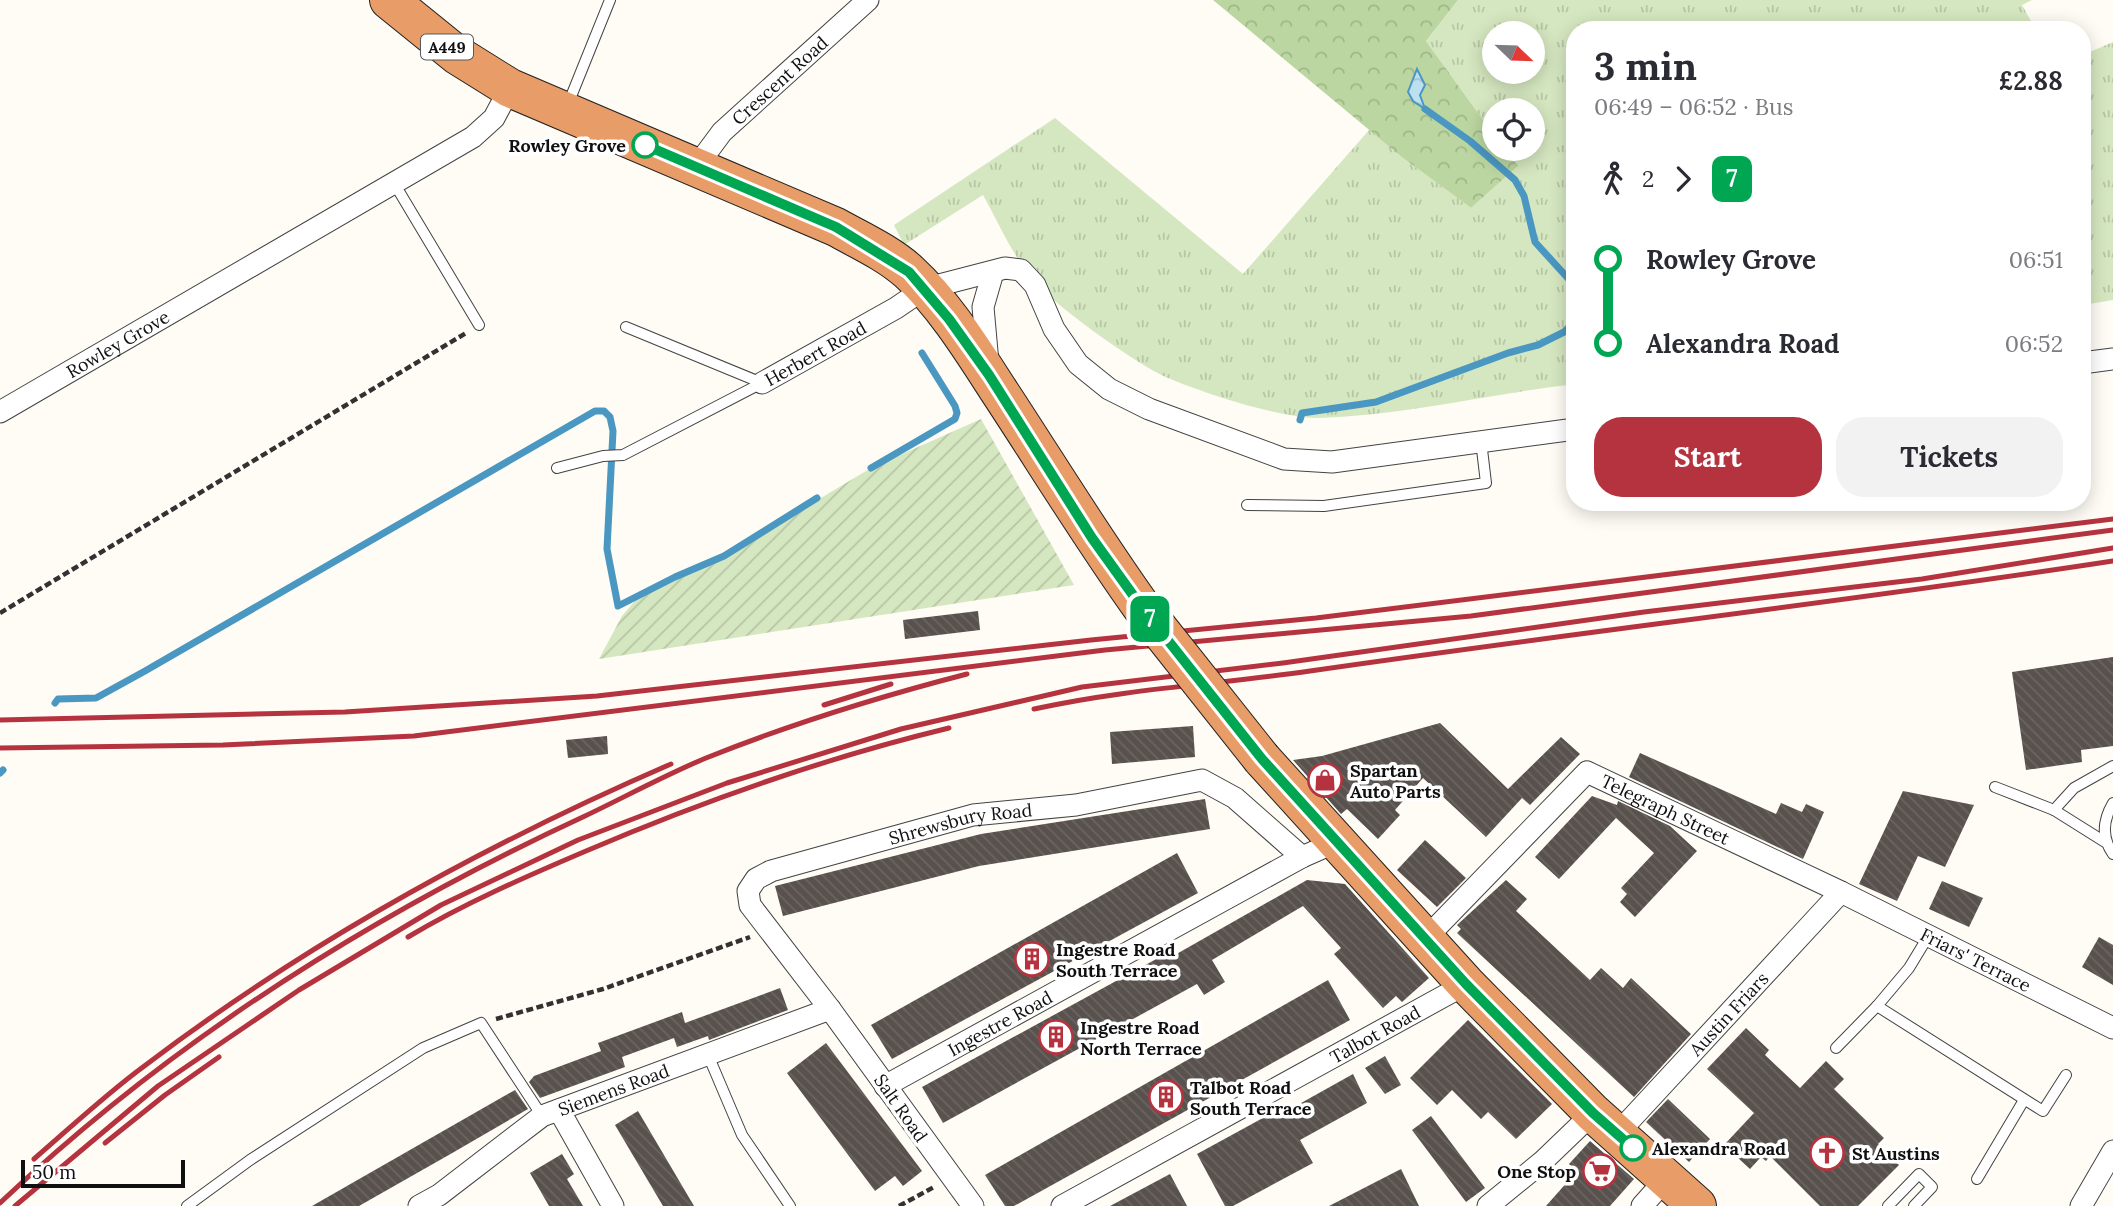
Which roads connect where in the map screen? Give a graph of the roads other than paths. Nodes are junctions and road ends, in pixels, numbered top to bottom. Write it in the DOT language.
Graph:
graph roads {
  1 [pos="389,0"];
  2 [pos="610,0"];
  3 [pos="868,0"];
  4 [pos="510,88"];
  5 [pos="565,112"];
  6 [pos="696,166"];
  7 [pos="394,183"];
  8 [pos="993,272"];
  9 [pos="924,289"];
  10 [pos="479,325"];
  11 [pos="626,327"];
  12 [pos="2113,359"];
  13 [pos="2091,362"];
  14 [pos="989,375"];
  15 [pos="762,383"];
  16 [pos="0,412"];
  17 [pos="1566,430"];
  18 [pos="1481,441"];
  19 [pos="557,468"];
  20 [pos="1247,505"];
  21 [pos="2113,766"];
  22 [pos="1996,787"];
  23 [pos="2113,803"];
  24 [pos="2054,810"];
  25 [pos="1336,842"];
  26 [pos="2105,842"];
  27 [pos="2113,854"];
  28 [pos="1302,858"];
  29 [pos="1841,892"];
  30 [pos="1929,936"];
  31 [pos="1426,938"];
  32 [pos="1466,984"];
  33 [pos="1877,1006"];
  34 [pos="830,1009"];
  35 [pos="2113,1028"];
  36 [pos="1836,1048"];
  37 [pos="708,1055"];
  38 [pos="2066,1075"];
  39 [pos="885,1086"];
  40 [pos="2024,1100"];
  41 [pos="551,1113"];
  42 [pos="1605,1124"];
  43 [pos="2113,1151"];
  44 [pos="1667,1178"];
  45 [pos="1978,1179"];
  46 [pos="442,1200"];
  47 [pos="187,1206"];
  48 [pos="419,1206"];
  49 [pos="613,1206"];
  50 [pos="790,1206"];
  51 [pos="973,1206"];
  52 [pos="1062,1206"];
  53 [pos="1488,1206"];
  54 [pos="1642,1206"];
  55 [pos="1697,1206"];
  56 [pos="1888,1206"];
  57 [pos="1914,1206"];
  58 [pos="2081,1206"];
  1 -- 4 [label="highway, A449"];
  2 -- 5 [label="lane"];
  3 -- 6 [label="street, Crescent Road"];
  4 -- 5 [label="highway, A449"];
  4 -- 7 [label="street, Rowley Grove"];
  5 -- 6 [label="highway, A449"];
  6 -- 9 [label="highway, A449"];
  7 -- 10 [label="lane"];
  7 -- 16 [label="street, Rowley Grove"];
  8 -- 9 [label="street"];
  8 -- 14 [label="street"];
  8 -- 18 [label="street"];
  9 -- 14 [label="highway, A449"];
  9 -- 15 [label="street, Herbert Road"];
  11 -- 15 [label="lane, Herbert Road"];
  12 -- 13 [label="street"];
  14 -- 25 [label="highway, A449, bridge"];
  15 -- 19 [label="lane"];
  17 -- 18 [label="street"];
  18 -- 20 [label="lane"];
  21 -- 24 [label="lane"];
  22 -- 24 [label="lane"];
  23 -- 26 [label="lane"];
  24 -- 26 [label="lane"];
  25 -- 28 [label="street, Ingestre Road"];
  25 -- 31 [label="highway, A449"];
  26 -- 27 [label="lane"];
  28 -- 34 [label="street, Shrewsbury Road"];
  28 -- 39 [label="street, Ingestre Road"];
  29 -- 30 [label="street, Friars' Terrace"];
  29 -- 31 [label="street, Telegraph Street"];
  29 -- 42 [label="street, Austin Friars"];
  30 -- 33 [label="lane"];
  30 -- 35 [label="street, Friars' Terrace"];
  31 -- 32 [label="highway, A449"];
  32 -- 42 [label="highway, A449"];
  32 -- 52 [label="street, Talbot Road"];
  33 -- 36 [label="lane"];
  33 -- 40 [label="lane"];
  34 -- 37 [label="street, Siemens Road"];
  34 -- 39 [label="street, Salt Road"];
  37 -- 41 [label="street, Siemens Road"];
  37 -- 50 [label="lane"];
  38 -- 40 [label="lane"];
  39 -- 51 [label="street, Salt Road"];
  40 -- 45 [label="lane"];
  41 -- 46 [label="street, Siemens Road"];
  41 -- 47 [label="lane"];
  41 -- 49 [label="street"];
  42 -- 44 [label="highway, A449"];
  42 -- 53 [label="street, Austin Friars"];
  43 -- 58 [label="street"];
  44 -- 54 [label="street"];
  44 -- 55 [label="highway, A449"];
  46 -- 48 [label="street, Siemens Road"];
  56 -- 57 [label="lane"];
}
